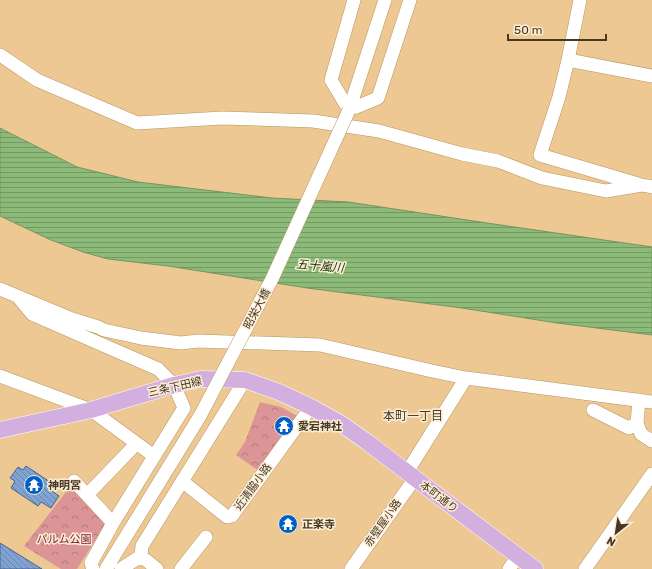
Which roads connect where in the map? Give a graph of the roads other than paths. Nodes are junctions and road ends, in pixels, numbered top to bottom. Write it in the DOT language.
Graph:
graph roads {
  1 [pos="354,0"];
  2 [pos="384,0"];
  3 [pos="410,0"];
  4 [pos="580,0"];
  5 [pos="0,55"];
  6 [pos="568,60"];
  7 [pos="652,76"];
  8 [pos="349,110"];
  9 [pos="647,186"];
  10 [pos="0,289"];
  11 [pos="18,297"];
  12 [pos="0,376"];
  13 [pos="466,378"];
  14 [pos="245,380"];
  15 [pos="174,385"];
  16 [pos="639,400"];
  17 [pos="652,402"];
  18 [pos="311,407"];
  19 [pos="90,410"];
  20 [pos="593,410"];
  21 [pos="637,423"];
  22 [pos="343,425"];
  23 [pos="0,430"];
  24 [pos="652,441"];
  25 [pos="136,444"];
  26 [pos="154,456"];
  27 [pos="652,474"];
  28 [pos="411,475"];
  29 [pos="74,481"];
  30 [pos="182,481"];
  31 [pos="87,495"];
  32 [pos="113,523"];
  33 [pos="206,537"];
  34 [pos="141,556"];
  35 [pos="518,556"];
  36 [pos="93,569"];
  37 [pos="106,569"];
  38 [pos="121,569"];
  39 [pos="157,569"];
  40 [pos="181,569"];
  41 [pos="351,569"];
  42 [pos="508,569"];
  43 [pos="535,569"];
  44 [pos="585,569"];
  1 -- 8 [label="street"];
  2 -- 8 [label="street, 昭栄大橋"];
  3 -- 8 [label="street"];
  4 -- 6 [label="street"];
  5 -- 9 [label="street"];
  6 -- 7 [label="street"];
  6 -- 9 [label="street"];
  8 -- 37 [label="street, 昭栄大橋, bridge"];
  10 -- 11 [label="street"];
  11 -- 13 [label="street"];
  11 -- 15 [label="street"];
  12 -- 19 [label="street"];
  13 -- 16 [label="street"];
  13 -- 28 [label="street, 赤壁屋小路"];
  14 -- 15 [label="main road, 三条下田線"];
  14 -- 18 [label="main road, 三条下田線"];
  14 -- 30 [label="street"];
  15 -- 19 [label="main road, 三条下田線"];
  15 -- 26 [label="street"];
  16 -- 17 [label="street"];
  16 -- 21 [label="street"];
  18 -- 22 [label="main road, 三条下田線"];
  18 -- 30 [label="street, 近清脇小路"];
  19 -- 23 [label="main road, 三条下田線"];
  19 -- 25 [label="street"];
  20 -- 21 [label="street"];
  21 -- 24 [label="street"];
  22 -- 28 [label="main road, 本町通り"];
  25 -- 26 [label="street"];
  25 -- 31 [label="street"];
  26 -- 32 [label="street"];
  27 -- 44 [label="street"];
  28 -- 35 [label="main road, 本町通り"];
  28 -- 41 [label="street, 赤壁屋小路"];
  29 -- 31 [label="street"];
  30 -- 34 [label="street"];
  31 -- 32 [label="street"];
  32 -- 36 [label="street"];
  33 -- 40 [label="street"];
  34 -- 38 [label="street"];
  34 -- 39 [label="street"];
  35 -- 42 [label="street"];
  35 -- 43 [label="main road, 本町通り"];
}
